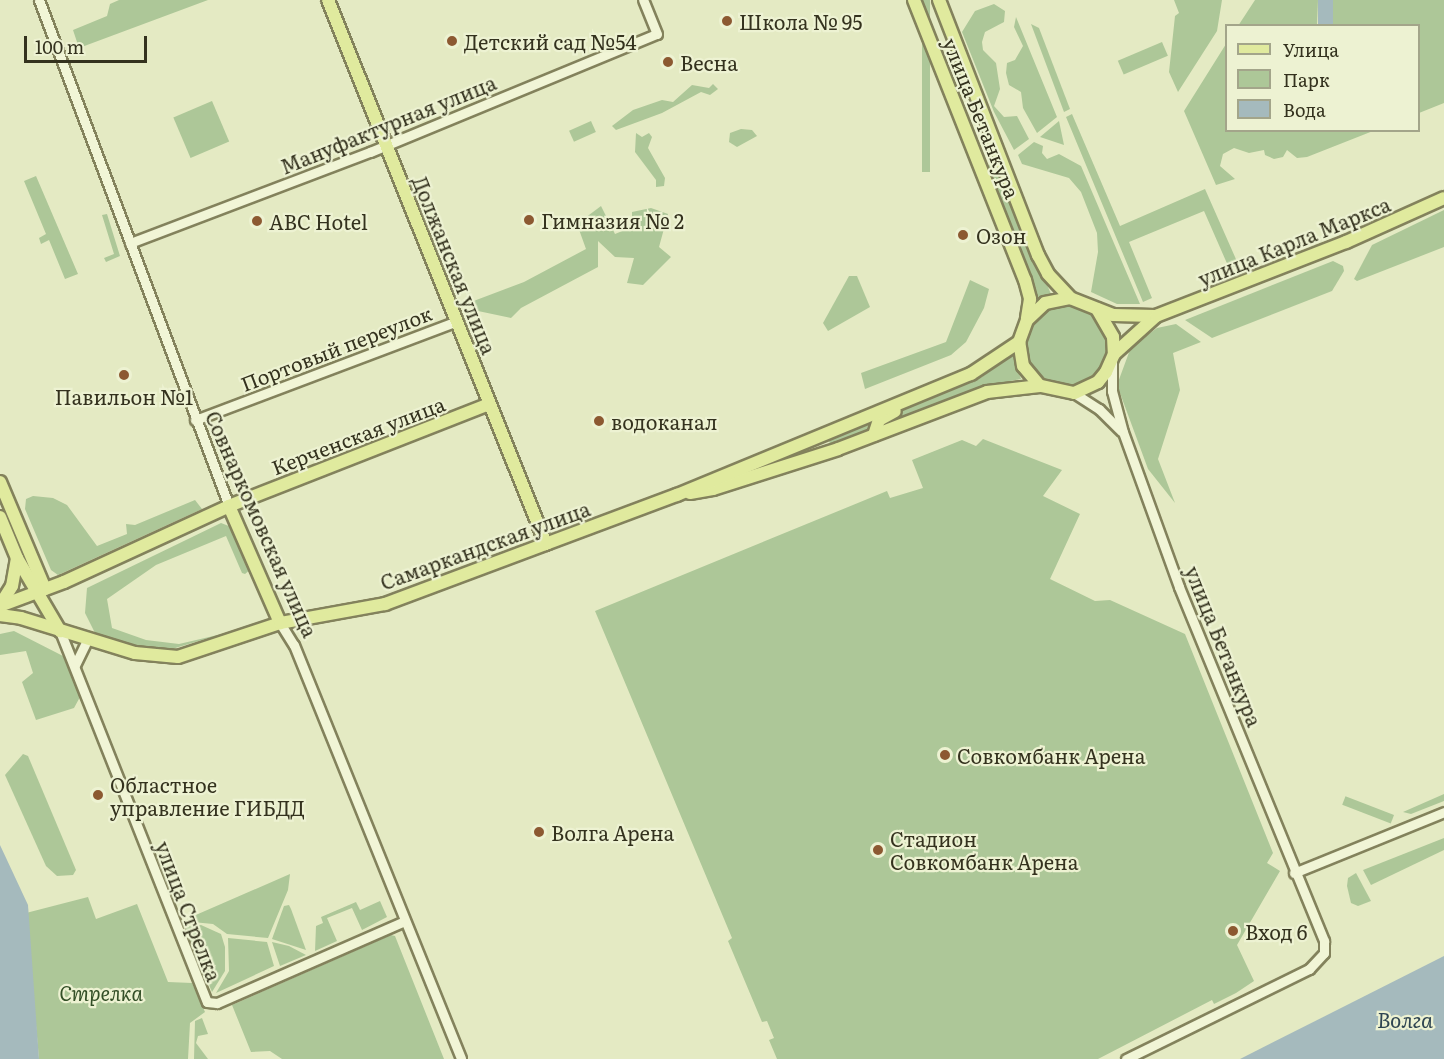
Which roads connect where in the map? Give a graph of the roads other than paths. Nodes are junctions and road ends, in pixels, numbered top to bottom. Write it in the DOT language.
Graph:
graph roads {
  1 [pos="39,0"];
  2 [pos="328,0"];
  3 [pos="643,0"];
  4 [pos="914,0"];
  5 [pos="939,0"];
  6 [pos="387,145"];
  7 [pos="1444,198"];
  8 [pos="130,243"];
  9 [pos="1070,298"];
  10 [pos="1097,309"];
  11 [pos="1156,316"];
  12 [pos="1027,320"];
  13 [pos="457,321"];
  14 [pos="1019,342"];
  15 [pos="1113,357"];
  16 [pos="1040,386"];
  17 [pos="1074,393"];
  18 [pos="912,398"];
  19 [pos="489,404"];
  20 [pos="195,420"];
  21 [pos="1123,432"];
  22 [pos="874,435"];
  23 [pos="0,482"];
  24 [pos="677,495"];
  25 [pos="229,506"];
  26 [pos="0,517"];
  27 [pos="546,544"];
  28 [pos="17,558"];
  29 [pos="40,591"];
  30 [pos="0,606"];
  31 [pos="0,615"];
  32 [pos="280,623"];
  33 [pos="60,631"];
  34 [pos="87,640"];
  35 [pos="75,664"];
  36 [pos="1444,812"];
  37 [pos="1294,873"];
  38 [pos="405,921"];
  39 [pos="461,1059"];
  40 [pos="1126,1059"];
  1 -- 8 [label="street, Совнаркомовская улица"];
  2 -- 6 [label="main road, Должанская улица"];
  3 -- 6 [label="street, Мануфактурная улица"];
  4 -- 12 [label="main road, улица Бетанкура"];
  5 -- 9 [label="main road, улица Бетанкура"];
  6 -- 8 [label="street, Мануфактурная улица"];
  6 -- 13 [label="main road, Должанская улица"];
  7 -- 11 [label="main road, улица Карла Маркса"];
  8 -- 20 [label="street, Совнаркомовская улица"];
  9 -- 10 [label="main road"];
  9 -- 12 [label="main road"];
  10 -- 11 [label="main road"];
  10 -- 15 [label="main road"];
  11 -- 15 [label="main road"];
  12 -- 14 [label="main road"];
  13 -- 19 [label="main road, Должанская улица"];
  13 -- 20 [label="street, Портовый переулок"];
  14 -- 16 [label="main road"];
  14 -- 18 [label="main road, Самаркандская улица"];
  15 -- 17 [label="main road"];
  15 -- 21 [label="street, улица Бетанкура"];
  16 -- 17 [label="main road"];
  16 -- 22 [label="main road, Самаркандская улица"];
  17 -- 21 [label="street, улица Бетанкура"];
  18 -- 22 [label="main road"];
  18 -- 24 [label="main road, Самаркандская улица"];
  19 -- 25 [label="main road, Керченская улица"];
  19 -- 27 [label="main road, Должанская улица"];
  20 -- 25 [label="street, Совнаркомовская улица"];
  21 -- 37 [label="street, улица Бетанкура"];
  22 -- 24 [label="main road, Самаркандская улица"];
  23 -- 29 [label="main road"];
  24 -- 27 [label="main road, Самаркандская улица"];
  25 -- 29 [label="main road, Керченская улица"];
  25 -- 32 [label="main road, Совнаркомовская улица"];
  26 -- 28 [label="main road"];
  27 -- 32 [label="main road, Самаркандская улица"];
  28 -- 29 [label="main road"];
  28 -- 30 [label="main road"];
  29 -- 30 [label="main road, Керченская улица"];
  29 -- 33 [label="main road"];
  31 -- 33 [label="main road, Самаркандская улица"];
  32 -- 34 [label="main road, Самаркандская улица"];
  32 -- 38 [label="street, Совнаркомовская улица"];
  33 -- 34 [label="main road, Самаркандская улица"];
  33 -- 35 [label="street, улица Стрелка"];
  34 -- 35 [label="street"];
  35 -- 38 [label="street, улица Стрелка"];
  36 -- 37 [label="street"];
  37 -- 40 [label="street, улица Бетанкура"];
  38 -- 39 [label="street, Совнаркомовская улица"];
}
